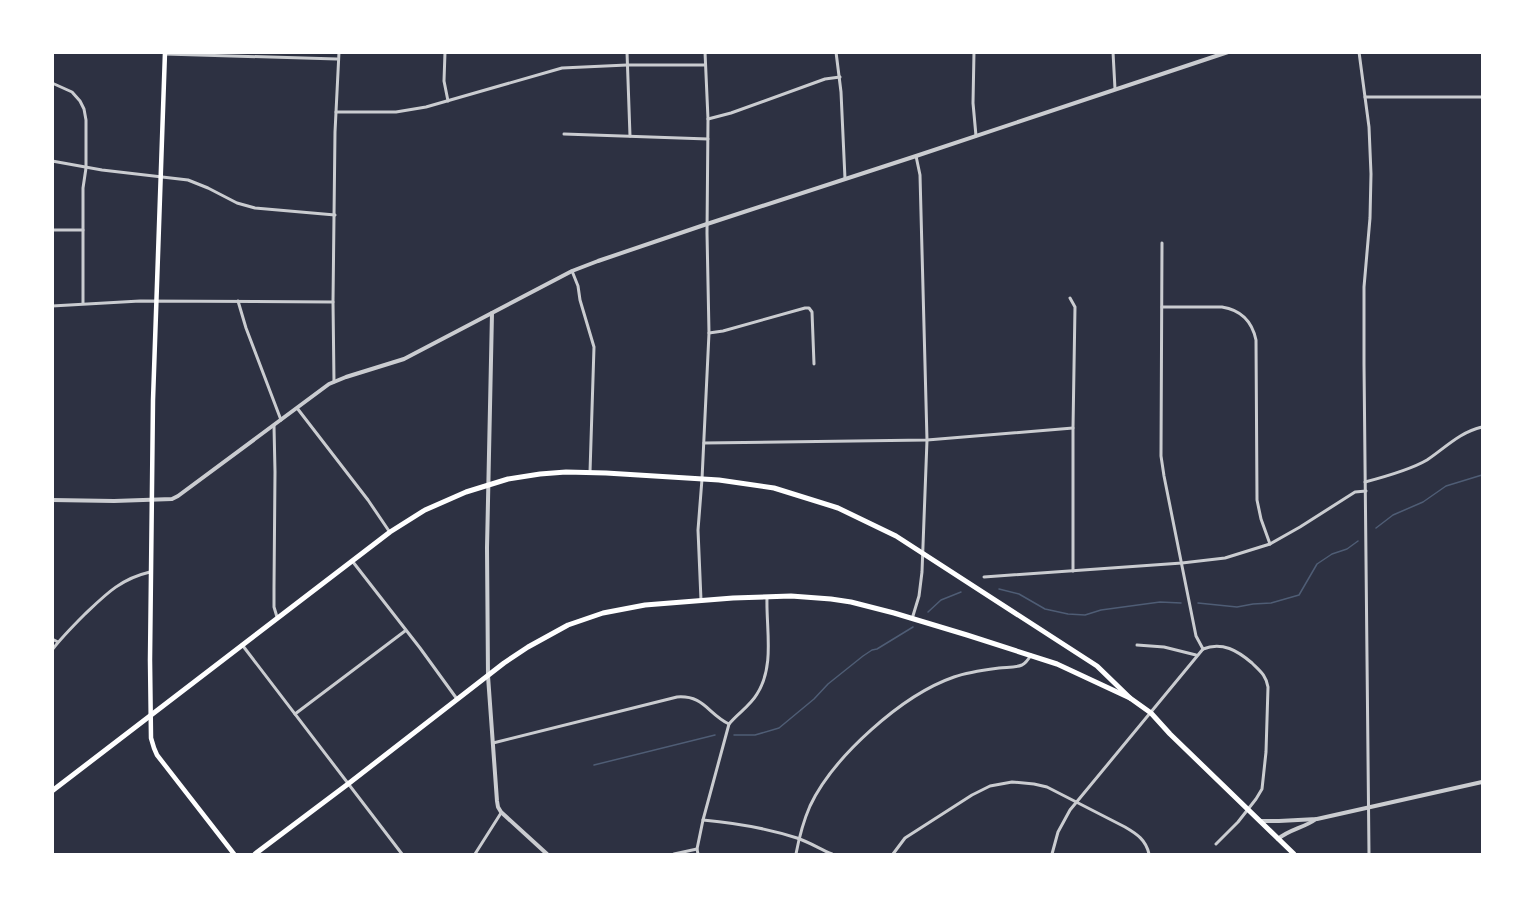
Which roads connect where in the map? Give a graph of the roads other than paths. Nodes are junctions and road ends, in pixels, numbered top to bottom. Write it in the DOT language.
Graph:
graph roads {
  1 [pos="339,52"];
  2 [pos="445,52"];
  3 [pos="627,52"];
  4 [pos="705,52"];
  5 [pos="836,52"];
  6 [pos="974,52"];
  7 [pos="1113,52"];
  8 [pos="1228,52"];
  9 [pos="1359,52"];
  10 [pos="165,53"];
  11 [pos="338,59"];
  12 [pos="627,65"];
  13 [pos="705,65"];
  14 [pos="840,77"];
  15 [pos="52,84"];
  16 [pos="1115,89"];
  17 [pos="1365,97"];
  18 [pos="1482,97"];
  19 [pos="448,101"];
  20 [pos="336,112"];
  21 [pos="708,119"];
  22 [pos="564,134"];
  23 [pos="630,136"];
  24 [pos="976,136"];
  25 [pos="708,139"];
  26 [pos="916,156"];
  27 [pos="52,161"];
  28 [pos="86,168"];
  29 [pos="161,176"];
  30 [pos="845,179"];
  31 [pos="335,215"];
  32 [pos="708,224"];
  33 [pos="52,230"];
  34 [pos="83,230"];
  35 [pos="1162,243"];
  36 [pos="572,271"];
  37 [pos="1070,298"];
  38 [pos="156,302"];
  39 [pos="238,302"];
  40 [pos="333,302"];
  41 [pos="83,303"];
  42 [pos="52,306"];
  43 [pos="1162,307"];
  44 [pos="492,313"];
  45 [pos="709,333"];
  46 [pos="814,364"];
  47 [pos="334,382"];
  48 [pos="297,408"];
  49 [pos="281,420"];
  50 [pos="274,426"];
  51 [pos="1482,427"];
  52 [pos="1073,428"];
  53 [pos="927,440"];
  54 [pos="704,442"];
  55 [pos="590,472"];
  56 [pos="702,479"];
  57 [pos="1365,482"];
  58 [pos="488,485"];
  59 [pos="1366,491"];
  60 [pos="52,500"];
  61 [pos="152,500"];
  62 [pos="390,532"];
  63 [pos="1270,544"];
  64 [pos="922,553"];
  65 [pos="352,561"];
  66 [pos="1182,563"];
  67 [pos="1073,571"];
  68 [pos="151,572"];
  69 [pos="984,577"];
  70 [pos="767,597"];
  71 [pos="701,600"];
  72 [pos="278,618"];
  73 [pos="912,619"];
  74 [pos="405,631"];
  75 [pos="52,639"];
  76 [pos="58,642"];
  77 [pos="1137,645"];
  78 [pos="243,646"];
  79 [pos="1203,649"];
  80 [pos="52,650"];
  81 [pos="1031,656"];
  82 [pos="1196,656"];
  83 [pos="488,676"];
  84 [pos="1130,698"];
  85 [pos="457,699"];
  86 [pos="1151,713"];
  87 [pos="295,714"];
  88 [pos="151,715"];
  89 [pos="729,724"];
  90 [pos="493,743"];
  91 [pos="1482,782"];
  92 [pos="348,784"];
  93 [pos="52,791"];
  94 [pos="1076,801"];
  95 [pos="1369,806"];
  96 [pos="1248,809"];
  97 [pos="501,812"];
  98 [pos="1317,819"];
  99 [pos="703,820"];
  100 [pos="1260,821"];
  101 [pos="799,839"];
  102 [pos="1278,839"];
  103 [pos="1216,844"];
  104 [pos="697,849"];
  105 [pos="234,855"];
  106 [pos="255,855"];
  107 [pos="402,855"];
  108 [pos="475,855"];
  109 [pos="548,855"];
  110 [pos="674,855"];
  111 [pos="698,855"];
  112 [pos="796,855"];
  113 [pos="832,855"];
  114 [pos="893,855"];
  115 [pos="1052,855"];
  116 [pos="1149,855"];
  117 [pos="1294,855"];
  118 [pos="1369,855"];
  1 -- 11 [label="street"];
  2 -- 19 [label="street"];
  3 -- 12 [label="street"];
  4 -- 13 [label="street"];
  5 -- 14 [label="street"];
  6 -- 24 [label="street"];
  7 -- 16 [label="street"];
  8 -- 16 [label="street"];
  9 -- 17 [label="street"];
  10 -- 11 [label="street"];
  10 -- 29 [label="main road"];
  11 -- 20 [label="street"];
  12 -- 13 [label="street"];
  12 -- 19 [label="street"];
  12 -- 23 [label="street"];
  13 -- 21 [label="street"];
  14 -- 21 [label="street"];
  14 -- 30 [label="street"];
  15 -- 28 [label="street"];
  16 -- 24 [label="street"];
  17 -- 18 [label="street"];
  17 -- 57 [label="street"];
  19 -- 20 [label="street"];
  20 -- 31 [label="street"];
  21 -- 25 [label="street"];
  22 -- 23 [label="street"];
  23 -- 25 [label="street"];
  24 -- 26 [label="street"];
  25 -- 32 [label="street"];
  26 -- 30 [label="street"];
  26 -- 53 [label="street"];
  27 -- 28 [label="street"];
  28 -- 29 [label="street"];
  28 -- 34 [label="street"];
  29 -- 31 [label="street"];
  29 -- 38 [label="main road"];
  30 -- 32 [label="street"];
  31 -- 40 [label="street"];
  32 -- 36 [label="street"];
  32 -- 45 [label="street"];
  33 -- 34 [label="street"];
  34 -- 41 [label="street"];
  35 -- 43 [label="street"];
  36 -- 44 [label="street"];
  36 -- 55 [label="street"];
  37 -- 52 [label="street"];
  38 -- 39 [label="street"];
  38 -- 41 [label="street"];
  38 -- 61 [label="main road"];
  39 -- 40 [label="street"];
  39 -- 49 [label="street"];
  40 -- 47 [label="street"];
  41 -- 42 [label="street"];
  43 -- 63 [label="street"];
  43 -- 66 [label="street"];
  44 -- 47 [label="street"];
  44 -- 58 [label="street"];
  45 -- 46 [label="street"];
  45 -- 54 [label="street"];
  47 -- 48 [label="street"];
  48 -- 49 [label="street"];
  48 -- 62 [label="street"];
  49 -- 50 [label="street"];
  50 -- 61 [label="street"];
  50 -- 72 [label="street"];
  51 -- 57 [label="street"];
  52 -- 53 [label="street"];
  52 -- 67 [label="street"];
  53 -- 54 [label="street"];
  53 -- 64 [label="street"];
  54 -- 56 [label="street"];
  55 -- 56 [label="main road"];
  55 -- 58 [label="main road"];
  56 -- 64 [label="main road"];
  56 -- 71 [label="street"];
  57 -- 59 [label="street"];
  58 -- 62 [label="main road"];
  58 -- 83 [label="street"];
  59 -- 63 [label="street"];
  59 -- 95 [label="street"];
  60 -- 61 [label="street"];
  61 -- 68 [label="main road"];
  62 -- 65 [label="main road"];
  63 -- 66 [label="street"];
  64 -- 73 [label="street"];
  64 -- 84 [label="main road"];
  65 -- 72 [label="main road"];
  65 -- 74 [label="street"];
  66 -- 67 [label="street"];
  66 -- 79 [label="street"];
  67 -- 69 [label="street"];
  68 -- 76 [label="street"];
  68 -- 88 [label="main road"];
  70 -- 71 [label="main road"];
  70 -- 73 [label="main road"];
  70 -- 89 [label="street"];
  71 -- 83 [label="main road"];
  72 -- 78 [label="main road"];
  73 -- 81 [label="main road"];
  74 -- 85 [label="street"];
  74 -- 87 [label="street"];
  75 -- 76 [label="street"];
  76 -- 80 [label="street"];
  77 -- 82 [label="street"];
  78 -- 87 [label="street"];
  78 -- 88 [label="main road"];
  79 -- 82 [label="street"];
  79 -- 96 [label="street"];
  81 -- 84 [label="main road"];
  81 -- 101 [label="street"];
  82 -- 86 [label="street"];
  83 -- 85 [label="main road"];
  83 -- 90 [label="street"];
  84 -- 86 [label="main road"];
  85 -- 92 [label="main road"];
  86 -- 94 [label="street"];
  86 -- 96 [label="main road"];
  87 -- 92 [label="street"];
  88 -- 93 [label="main road"];
  88 -- 105 [label="main road"];
  89 -- 90 [label="street"];
  89 -- 99 [label="street"];
  90 -- 97 [label="street"];
  91 -- 95 [label="street"];
  92 -- 106 [label="main road"];
  92 -- 107 [label="street"];
  94 -- 114 [label="street"];
  94 -- 115 [label="street"];
  94 -- 116 [label="street"];
  95 -- 98 [label="street"];
  95 -- 118 [label="street"];
  96 -- 100 [label="main road"];
  96 -- 103 [label="street"];
  97 -- 108 [label="street"];
  97 -- 109 [label="street"];
  98 -- 100 [label="street"];
  98 -- 102 [label="street"];
  99 -- 101 [label="street"];
  99 -- 104 [label="street"];
  100 -- 102 [label="main road"];
  101 -- 112 [label="street"];
  101 -- 113 [label="street"];
  102 -- 117 [label="main road"];
  104 -- 110 [label="street"];
  104 -- 111 [label="street"];
}
